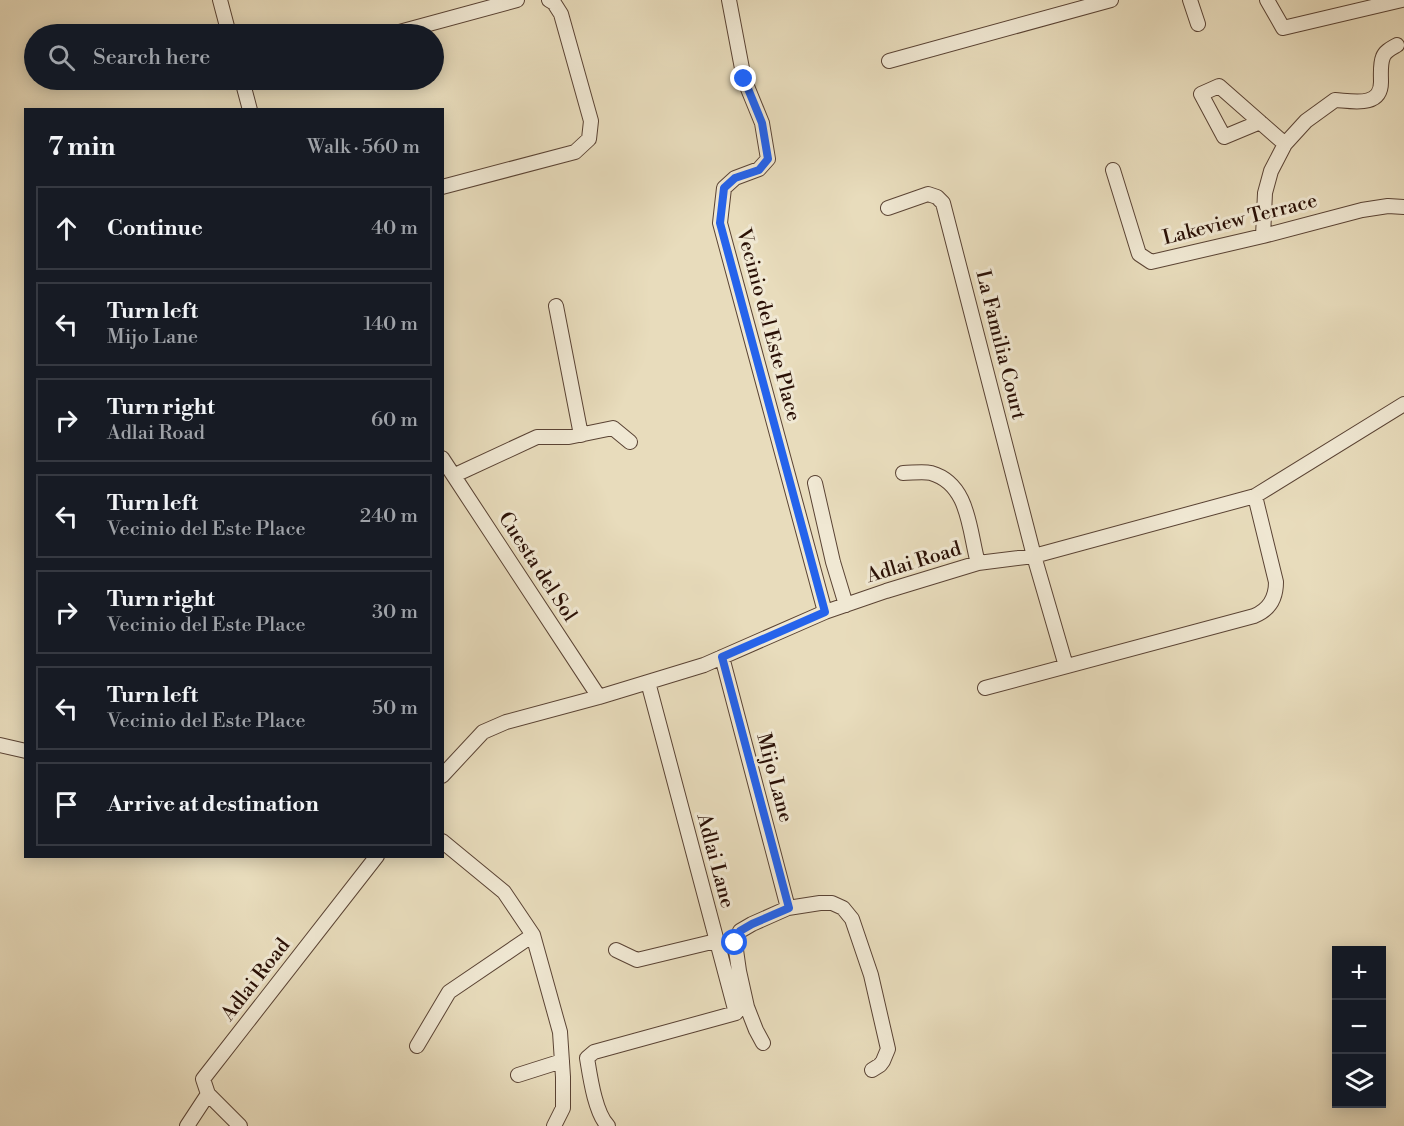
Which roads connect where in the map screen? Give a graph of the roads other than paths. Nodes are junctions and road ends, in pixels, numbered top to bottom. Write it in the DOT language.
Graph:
graph roads {
  1 [pos="220,0"];
  2 [pos="517,0"];
  3 [pos="549,0"];
  4 [pos="729,0"];
  5 [pos="1111,0"];
  6 [pos="1190,0"];
  7 [pos="1267,0"];
  8 [pos="1402,0"];
  9 [pos="226,24"];
  10 [pos="429,24"];
  11 [pos="1198,24"];
  12 [pos="1397,45"];
  13 [pos="889,61"];
  14 [pos="245,90"];
  15 [pos="249,108"];
  16 [pos="1260,122"];
  17 [pos="1285,144"];
  18 [pos="1113,170"];
  19 [pos="444,186"];
  20 [pos="1404,207"];
  21 [pos="888,208"];
  22 [pos="1263,236"];
  23 [pos="556,306"];
  24 [pos="1404,404"];
  25 [pos="581,435"];
  26 [pos="630,442"];
  27 [pos="444,461"];
  28 [pos="903,473"];
  29 [pos="455,476"];
  30 [pos="815,483"];
  31 [pos="1255,496"];
  32 [pos="1034,556"];
  33 [pos="978,564"];
  34 [pos="846,605"];
  35 [pos="825,612"];
  36 [pos="722,657"];
  37 [pos="1066,666"];
  38 [pos="648,682"];
  39 [pos="985,688"];
  40 [pos="599,698"];
  41 [pos="0,745"];
  42 [pos="24,750"];
  43 [pos="444,773"];
  44 [pos="444,843"];
  45 [pos="375,858"];
  46 [pos="789,908"];
  47 [pos="533,935"];
  48 [pos="717,941"];
  49 [pos="616,950"];
  50 [pos="763,1043"];
  51 [pos="417,1046"];
  52 [pos="562,1061"];
  53 [pos="872,1070"];
  54 [pos="518,1075"];
  55 [pos="208,1094"];
  56 [pos="187,1126"];
  57 [pos="240,1126"];
  58 [pos="554,1126"];
  59 [pos="608,1126"];
  1 -- 9 [label="street"];
  2 -- 10 [label="street"];
  3 -- 19 [label="street"];
  4 -- 35 [label="street, Vecinio del Este Place"];
  5 -- 13 [label="street"];
  6 -- 11 [label="street"];
  7 -- 8 [label="street"];
  12 -- 17 [label="street"];
  14 -- 15 [label="street"];
  16 -- 17 [label="street"];
  17 -- 22 [label="street"];
  18 -- 22 [label="street, Lakeview Terrace"];
  20 -- 22 [label="street, Lakeview Terrace"];
  21 -- 32 [label="street, La Familia Court"];
  23 -- 25 [label="street"];
  24 -- 31 [label="street, Adlai Road"];
  25 -- 26 [label="street"];
  25 -- 29 [label="street"];
  27 -- 29 [label="street, Cuesta del Sol"];
  28 -- 33 [label="street"];
  29 -- 40 [label="street, Cuesta del Sol"];
  30 -- 34 [label="street"];
  31 -- 32 [label="street, Adlai Road"];
  31 -- 37 [label="street"];
  32 -- 33 [label="street, Adlai Road"];
  32 -- 37 [label="street"];
  33 -- 34 [label="street, Adlai Road"];
  34 -- 35 [label="street, Adlai Road"];
  35 -- 36 [label="street, Adlai Road"];
  36 -- 38 [label="street, Adlai Road"];
  36 -- 46 [label="street, Mijo Lane"];
  37 -- 39 [label="street"];
  38 -- 40 [label="street, Adlai Road"];
  38 -- 48 [label="street, Adlai Lane"];
  40 -- 43 [label="street, Adlai Road"];
  41 -- 42 [label="street"];
  44 -- 47 [label="street"];
  45 -- 55 [label="street, Adlai Road"];
  46 -- 50 [label="street"];
  46 -- 53 [label="street"];
  47 -- 51 [label="street"];
  47 -- 52 [label="street"];
  48 -- 49 [label="street"];
  48 -- 59 [label="street, Adlai Lane"];
  52 -- 54 [label="street"];
  52 -- 58 [label="street"];
  55 -- 56 [label="street"];
  55 -- 57 [label="street"];
}
